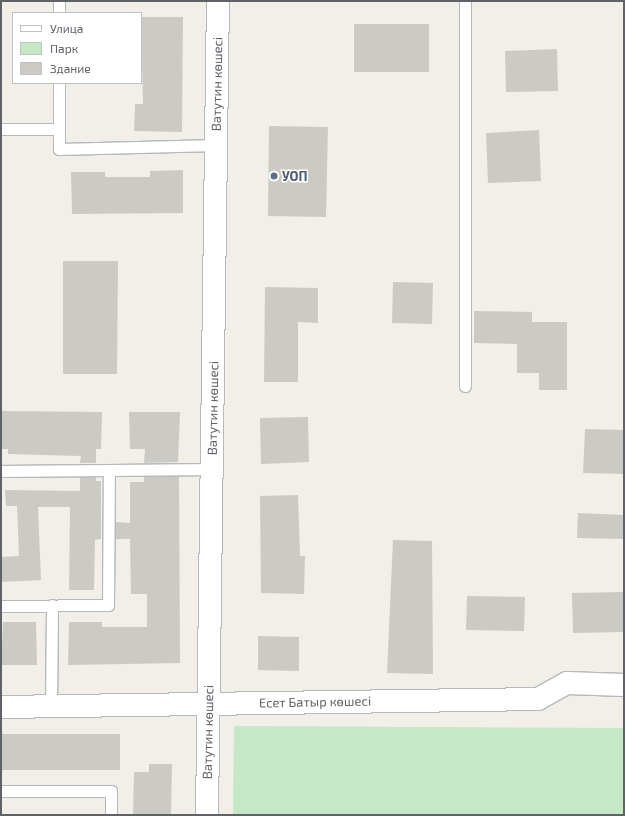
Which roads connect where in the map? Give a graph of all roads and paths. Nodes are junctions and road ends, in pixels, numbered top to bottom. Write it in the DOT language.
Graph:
graph roads {
  1 [pos="59,1"];
  2 [pos="218,1"];
  3 [pos="465,1"];
  4 [pos="59,12"];
  5 [pos="59,84"];
  6 [pos="1,129"];
  7 [pos="59,129"];
  8 [pos="216,145"];
  9 [pos="465,386"];
  10 [pos="212,469"];
  11 [pos="109,470"];
  12 [pos="1,471"];
  13 [pos="52,605"];
  14 [pos="1,606"];
  15 [pos="624,686"];
  16 [pos="209,704"];
  17 [pos="51,706"];
  18 [pos="1,707"];
  19 [pos="1,791"];
  20 [pos="110,815"];
  21 [pos="207,815"];
  1 -- 4 [label="lane"];
  2 -- 8 [label="street, Ватутин көшесі"];
  3 -- 9 [label="lane"];
  5 -- 7 [label="lane"];
  6 -- 7 [label="lane"];
  7 -- 8 [label="lane"];
  8 -- 10 [label="street, Ватутин көшесі"];
  10 -- 11 [label="lane"];
  10 -- 16 [label="street, Ватутин көшесі"];
  11 -- 12 [label="lane"];
  11 -- 13 [label="lane"];
  13 -- 14 [label="lane"];
  13 -- 17 [label="lane"];
  15 -- 16 [label="street, Есет Батыр көшесі"];
  16 -- 17 [label="street, Есет Батыр көшесі"];
  16 -- 21 [label="street, Ватутин көшесі"];
  17 -- 18 [label="street, Есет Батыр көшесі"];
  19 -- 20 [label="lane"];
}
